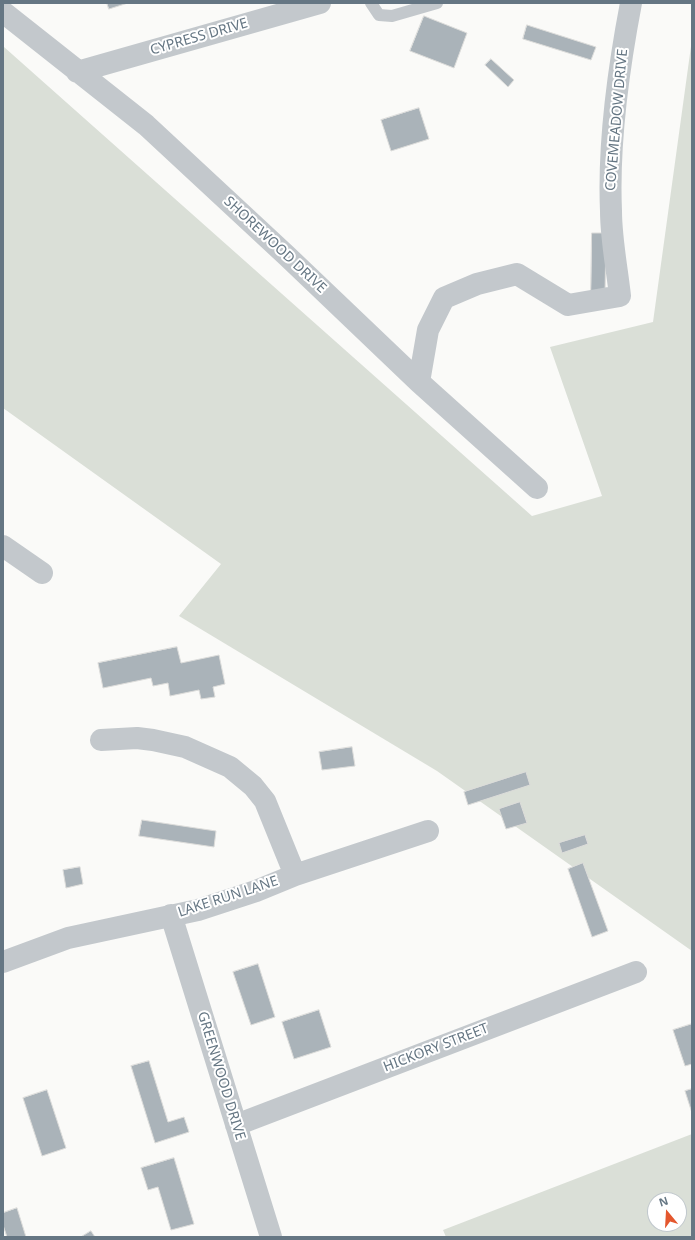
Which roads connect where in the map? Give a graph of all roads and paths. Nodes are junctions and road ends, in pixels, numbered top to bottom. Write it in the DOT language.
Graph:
graph roads {
  1 [pos="320,3"];
  2 [pos="371,3"];
  3 [pos="437,3"];
  4 [pos="631,3"];
  5 [pos="3,12"];
  6 [pos="77,72"];
  7 [pos="419,382"];
  8 [pos="537,488"];
  9 [pos="3,546"];
  10 [pos="42,573"];
  11 [pos="100,740"];
  12 [pos="428,831"];
  13 [pos="295,875"];
  14 [pos="171,915"];
  15 [pos="3,962"];
  16 [pos="636,972"];
  17 [pos="236,1125"];
  18 [pos="271,1237"];
  1 -- 6 [label="street, CYPRESS DRIVE"];
  2 -- 3 [label="lane"];
  4 -- 7 [label="street, COVEMEADOW DRIVE"];
  5 -- 6 [label="street, SHOREWOOD DRIVE"];
  6 -- 7 [label="street, SHOREWOOD DRIVE"];
  7 -- 8 [label="street, SHOREWOOD DRIVE"];
  9 -- 10 [label="street"];
  11 -- 13 [label="street"];
  12 -- 13 [label="street, LAKE RUN LANE"];
  13 -- 14 [label="street, LAKE RUN LANE"];
  14 -- 15 [label="street, LAKE RUN LANE"];
  14 -- 17 [label="street, GREENWOOD DRIVE"];
  16 -- 17 [label="street, HICKORY STREET"];
  17 -- 18 [label="street, GREENWOOD DRIVE"];
}
